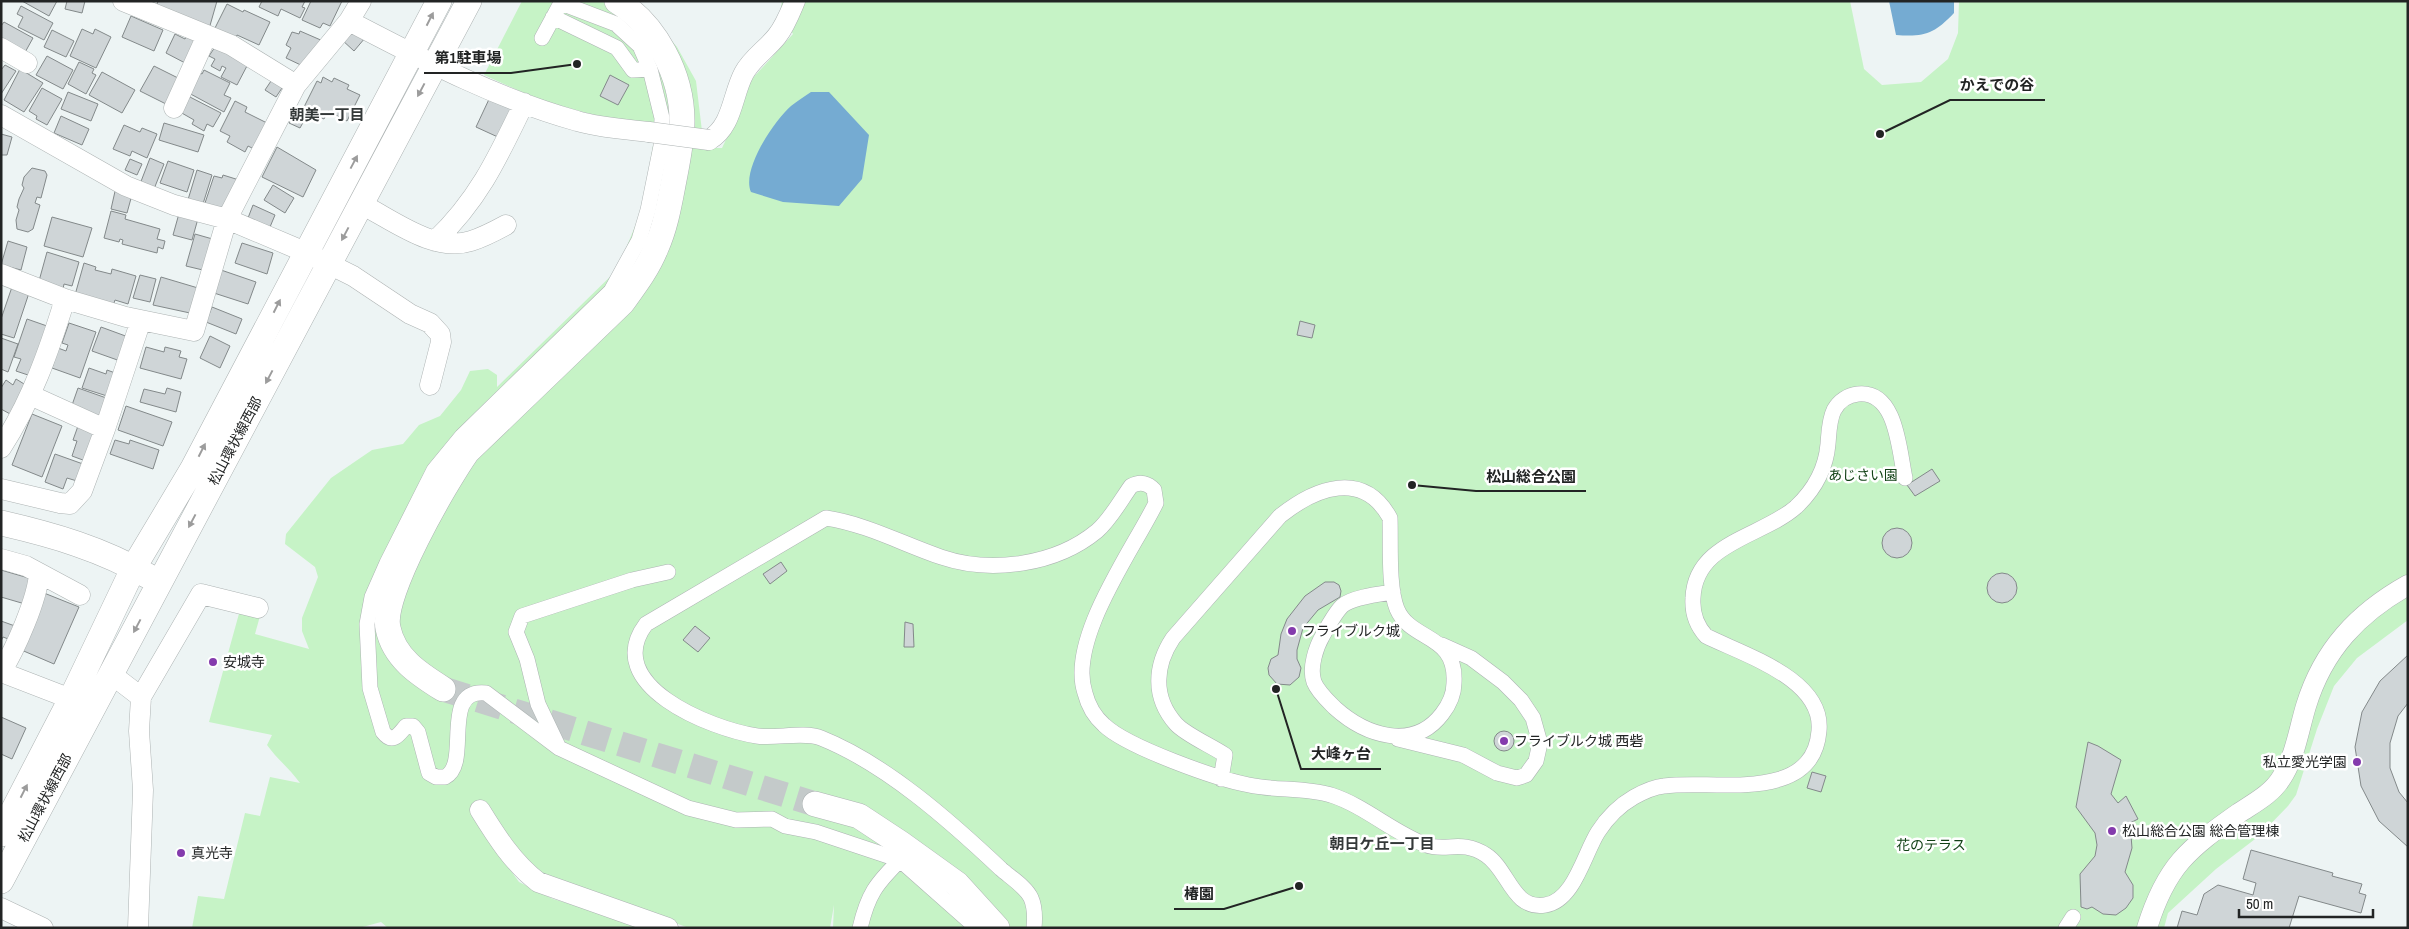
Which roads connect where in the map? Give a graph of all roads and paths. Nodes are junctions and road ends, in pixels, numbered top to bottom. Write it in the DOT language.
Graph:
graph roads {
  1 [pos="123,1"];
  2 [pos="361,1"];
  3 [pos="439,1"];
  4 [pos="469,1"];
  5 [pos="617,1"];
  6 [pos="795,1"];
  7 [pos="553,17"];
  8 [pos="349,21"];
  9 [pos="207,35"];
  10 [pos="542,38"];
  11 [pos="1,48"];
  12 [pos="412,54"];
  13 [pos="27,63"];
  14 [pos="434,65"];
  15 [pos="650,69"];
  16 [pos="296,85"];
  17 [pos="524,103"];
  18 [pos="174,108"];
  19 [pos="1,115"];
  20 [pos="361,204"];
  21 [pos="227,219"];
  22 [pos="506,225"];
  23 [pos="435,241"];
  24 [pos="305,252"];
  25 [pos="330,264"];
  26 [pos="1,274"];
  27 [pos="65,299"];
  28 [pos="141,320"];
  29 [pos="430,386"];
  30 [pos="30,395"];
  31 [pos="105,429"];
  32 [pos="1,448"];
  33 [pos="1905,478"];
  34 [pos="1,489"];
  35 [pos="1,523"];
  36 [pos="1,559"];
  37 [pos="134,568"];
  38 [pos="668,572"];
  39 [pos="39,573"];
  40 [pos="159,582"];
  41 [pos="2408,585"];
  42 [pos="1393,592"];
  43 [pos="80,595"];
  44 [pos="258,608"];
  45 [pos="1442,645"];
  46 [pos="1,672"];
  47 [pos="111,674"];
  48 [pos="443,689"];
  49 [pos="141,698"];
  50 [pos="71,699"];
  51 [pos="1384,735"];
  52 [pos="559,748"];
  53 [pos="1222,779"];
  54 [pos="815,804"];
  55 [pos="480,810"];
  56 [pos="1,834"];
  57 [pos="900,860"];
  58 [pos="1,880"];
  59 [pos="1,908"];
  60 [pos="42,928"];
  61 [pos="138,928"];
  62 [pos="668,928"];
  63 [pos="860,928"];
  64 [pos="977,928"];
  65 [pos="997,928"];
  66 [pos="1034,928"];
  67 [pos="2147,928"];
  1 -- 9 [label="street"];
  2 -- 8 [label="street"];
  12 -- 3 [label="street, 松山環状線西部, one-way"];
  4 -- 14 [label="street, 松山環状線西部"];
  5 -- 48 [label="street"];
  6 -- 17 [label="street, bridge"];
  7 -- 10 [label="street"];
  7 -- 15 [label="street"];
  7 -- 15 [label="street"];
  8 -- 12 [label="street"];
  8 -- 16 [label="street"];
  9 -- 16 [label="street"];
  9 -- 18 [label="street"];
  11 -- 13 [label="street"];
  12 -- 14 [label="street"];
  24 -- 12 [label="street, 松山環状線西部, one-way"];
  14 -- 17 [label="street"];
  14 -- 20 [label="street, 松山環状線西部, one-way"];
  15 -- 52 [label="street"];
  16 -- 21 [label="street"];
  17 -- 23 [label="street"];
  19 -- 21 [label="street"];
  20 -- 23 [label="street"];
  20 -- 25 [label="street, 松山環状線西部, one-way"];
  21 -- 24 [label="street"];
  21 -- 28 [label="street"];
  22 -- 23 [label="street"];
  24 -- 25 [label="street"];
  37 -- 24 [label="street, 松山環状線西部, one-way"];
  25 -- 29 [label="street"];
  25 -- 40 [label="street, 松山環状線西部, one-way"];
  26 -- 27 [label="street"];
  27 -- 28 [label="street"];
  27 -- 30 [label="street"];
  28 -- 31 [label="street"];
  30 -- 31 [label="street"];
  30 -- 32 [label="street"];
  31 -- 34 [label="street"];
  33 -- 53 [label="street"];
  35 -- 37 [label="street"];
  36 -- 39 [label="street"];
  37 -- 40 [label="street"];
  37 -- 50 [label="street, 松山環状線西部"];
  38 -- 52 [label="street"];
  39 -- 43 [label="street"];
  39 -- 46 [label="street"];
  40 -- 47 [label="street, 松山環状線西部, one-way"];
  41 -- 67 [label="street"];
  42 -- 45 [label="street"];
  42 -- 51 [label="street"];
  42 -- 53 [label="street"];
  44 -- 49 [label="street"];
  45 -- 51 [label="street"];
  45 -- 51 [label="street"];
  46 -- 50 [label="street"];
  47 -- 49 [label="street"];
  47 -- 58 [label="street, 松山環状線西部"];
  49 -- 61 [label="street"];
  56 -- 50 [label="street, 松山環状線西部, one-way"];
  52 -- 57 [label="street"];
  53 -- 66 [label="street"];
  54 -- 65 [label="street"];
  55 -- 62 [label="street"];
  57 -- 63 [label="street"];
  57 -- 64 [label="street"];
  59 -- 60 [label="street"];
}
